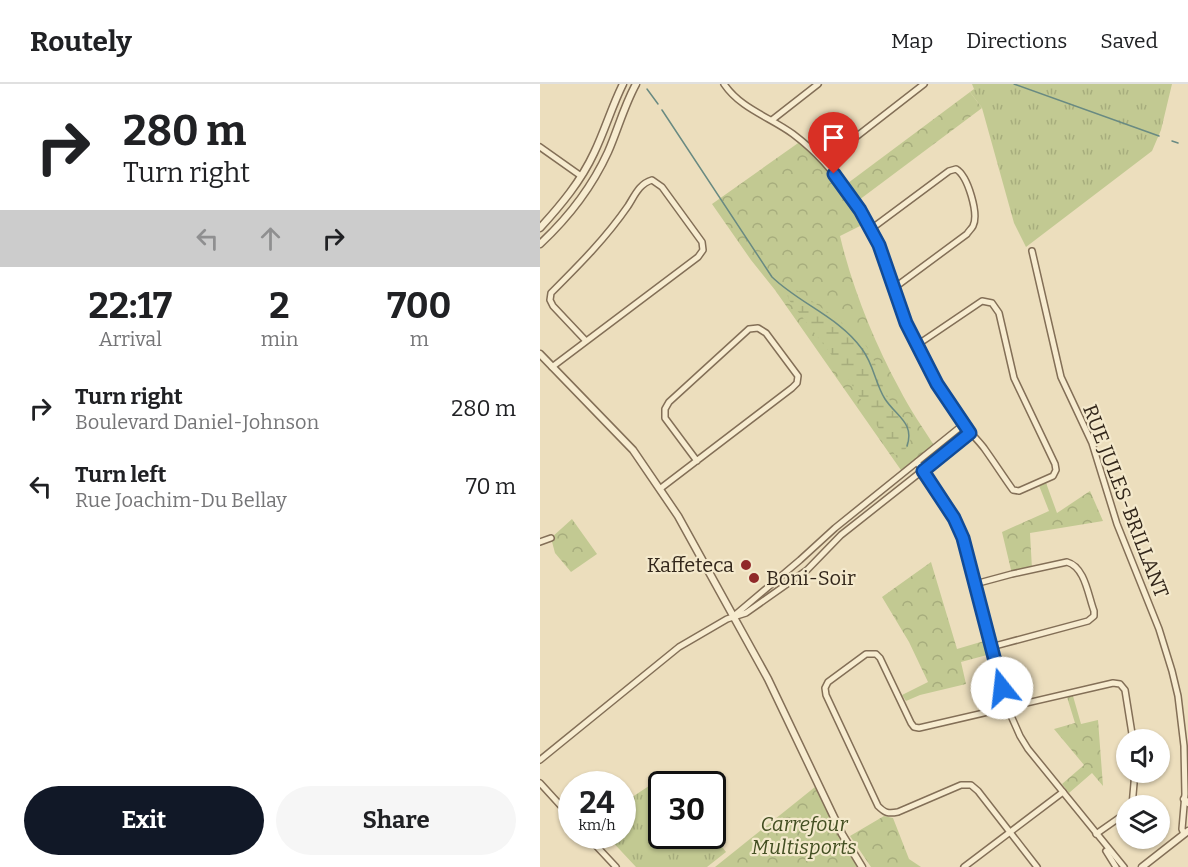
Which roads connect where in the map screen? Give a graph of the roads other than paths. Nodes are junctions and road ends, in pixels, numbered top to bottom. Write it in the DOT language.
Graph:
graph roads {
  1 [pos="623,84"];
  2 [pos="636,84"];
  3 [pos="724,84"];
  4 [pos="818,84"];
  5 [pos="924,84"];
  6 [pos="772,120"];
  7 [pos="540,147"];
  8 [pos="825,161"];
  9 [pos="581,176"];
  10 [pos="540,228"];
  11 [pos="871,229"];
  12 [pos="540,244"];
  13 [pos="1032,251"];
  14 [pos="894,288"];
  15 [pos="586,341"];
  16 [pos="917,345"];
  17 [pos="540,356"];
  18 [pos="552,367"];
  19 [pos="964,424"];
  20 [pos="970,433"];
  21 [pos="697,461"];
  22 [pos="917,462"];
  23 [pos="923,471"];
  24 [pos="661,489"];
  25 [pos="551,538"];
  26 [pos="540,542"];
  27 [pos="975,584"];
  28 [pos="734,616"];
  29 [pos="991,647"];
  30 [pos="1008,709"];
  31 [pos="1131,729"];
  32 [pos="540,760"];
  33 [pos="540,783"];
  34 [pos="1063,792"];
  35 [pos="1186,801"];
  36 [pos="558,803"];
  37 [pos="1116,820"];
  38 [pos="1010,832"];
  39 [pos="1186,832"];
  40 [pos="1096,834"];
  41 [pos="600,849"];
  42 [pos="616,867"];
  43 [pos="862,867"];
  44 [pos="964,867"];
  45 [pos="1037,867"];
  46 [pos="1116,867"];
  47 [pos="1124,867"];
  48 [pos="1142,867"];
  1 -- 9 [label="street"];
  2 -- 12 [label="street"];
  3 -- 6 [label="street"];
  4 -- 6 [label="street"];
  5 -- 8 [label="street"];
  6 -- 8 [label="street"];
  7 -- 9 [label="street"];
  8 -- 11 [label="street"];
  9 -- 10 [label="street"];
  11 -- 14 [label="street"];
  11 -- 14 [label="street"];
  13 -- 35 [label="street, RUE JULES-BRILLANT"];
  14 -- 16 [label="street"];
  15 -- 15 [label="street"];
  15 -- 18 [label="street"];
  16 -- 19 [label="street"];
  16 -- 20 [label="street"];
  17 -- 18 [label="street"];
  18 -- 24 [label="street"];
  19 -- 20 [label="street"];
  19 -- 22 [label="street"];
  20 -- 23 [label="street"];
  21 -- 21 [label="street"];
  21 -- 24 [label="street"];
  22 -- 23 [label="street"];
  22 -- 28 [label="street"];
  23 -- 27 [label="street"];
  23 -- 28 [label="street"];
  24 -- 28 [label="street"];
  25 -- 26 [label="street"];
  27 -- 29 [label="street"];
  27 -- 29 [label="street"];
  28 -- 32 [label="street"];
  28 -- 43 [label="street"];
  29 -- 30 [label="street"];
  30 -- 31 [label="street"];
  30 -- 34 [label="street"];
  30 -- 38 [label="street"];
  33 -- 36 [label="street"];
  34 -- 38 [label="street"];
  34 -- 40 [label="street"];
  35 -- 39 [label="street, RUE JULES-BRILLANT"];
  37 -- 40 [label="street"];
  38 -- 44 [label="street"];
  38 -- 45 [label="street"];
  39 -- 48 [label="street"];
  40 -- 46 [label="street"];
  40 -- 47 [label="street"];
  41 -- 42 [label="street"];
}
